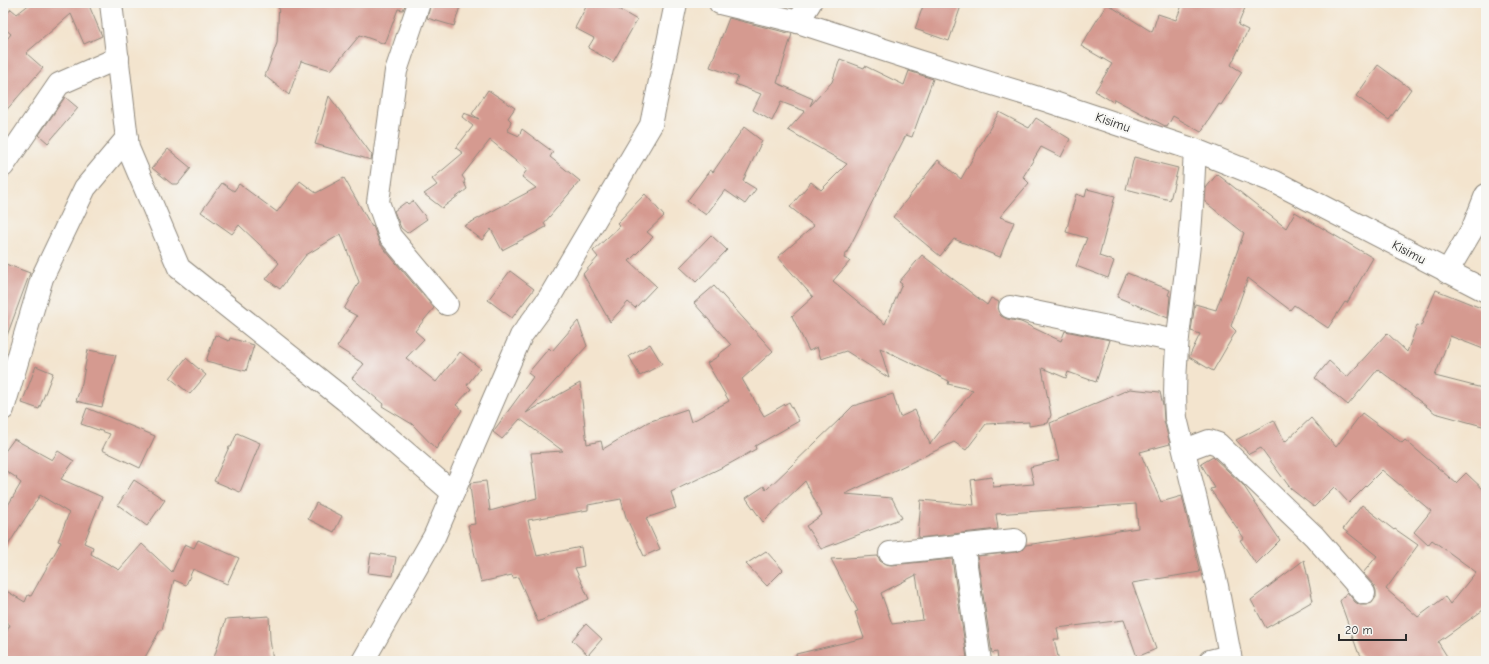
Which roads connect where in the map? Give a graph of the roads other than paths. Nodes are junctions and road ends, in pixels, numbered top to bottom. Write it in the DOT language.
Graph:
graph roads {
  1 [pos="111,3"];
  2 [pos="419,3"];
  3 [pos="676,3"];
  4 [pos="720,3"];
  5 [pos="810,3"];
  6 [pos="798,22"];
  7 [pos="118,58"];
  8 [pos="127,138"];
  9 [pos="1195,150"];
  10 [pos="3,166"];
  11 [pos="1486,195"];
  12 [pos="1447,272"];
  13 [pos="1486,291"];
  14 [pos="447,304"];
  15 [pos="1010,308"];
  16 [pos="1176,341"];
  17 [pos="3,409"];
  18 [pos="1185,450"];
  19 [pos="453,493"];
  20 [pos="1015,540"];
  21 [pos="963,545"];
  22 [pos="890,553"];
  23 [pos="1364,594"];
  24 [pos="1223,659"];
  25 [pos="363,661"];
  26 [pos="980,661"];
  1 -- 7 [label="street"];
  2 -- 14 [label="street"];
  3 -- 19 [label="street"];
  4 -- 6 [label="street, Kisimu"];
  5 -- 6 [label="street"];
  6 -- 9 [label="street, Kisimu"];
  7 -- 8 [label="street"];
  7 -- 10 [label="street"];
  8 -- 17 [label="street"];
  8 -- 19 [label="street"];
  9 -- 12 [label="street, Kisimu"];
  9 -- 16 [label="street"];
  11 -- 12 [label="street"];
  12 -- 13 [label="street, Kisimu"];
  15 -- 16 [label="street"];
  16 -- 18 [label="street"];
  18 -- 23 [label="street"];
  18 -- 24 [label="street"];
  19 -- 25 [label="street"];
  20 -- 21 [label="street"];
  21 -- 22 [label="street"];
  21 -- 26 [label="street"];
}
